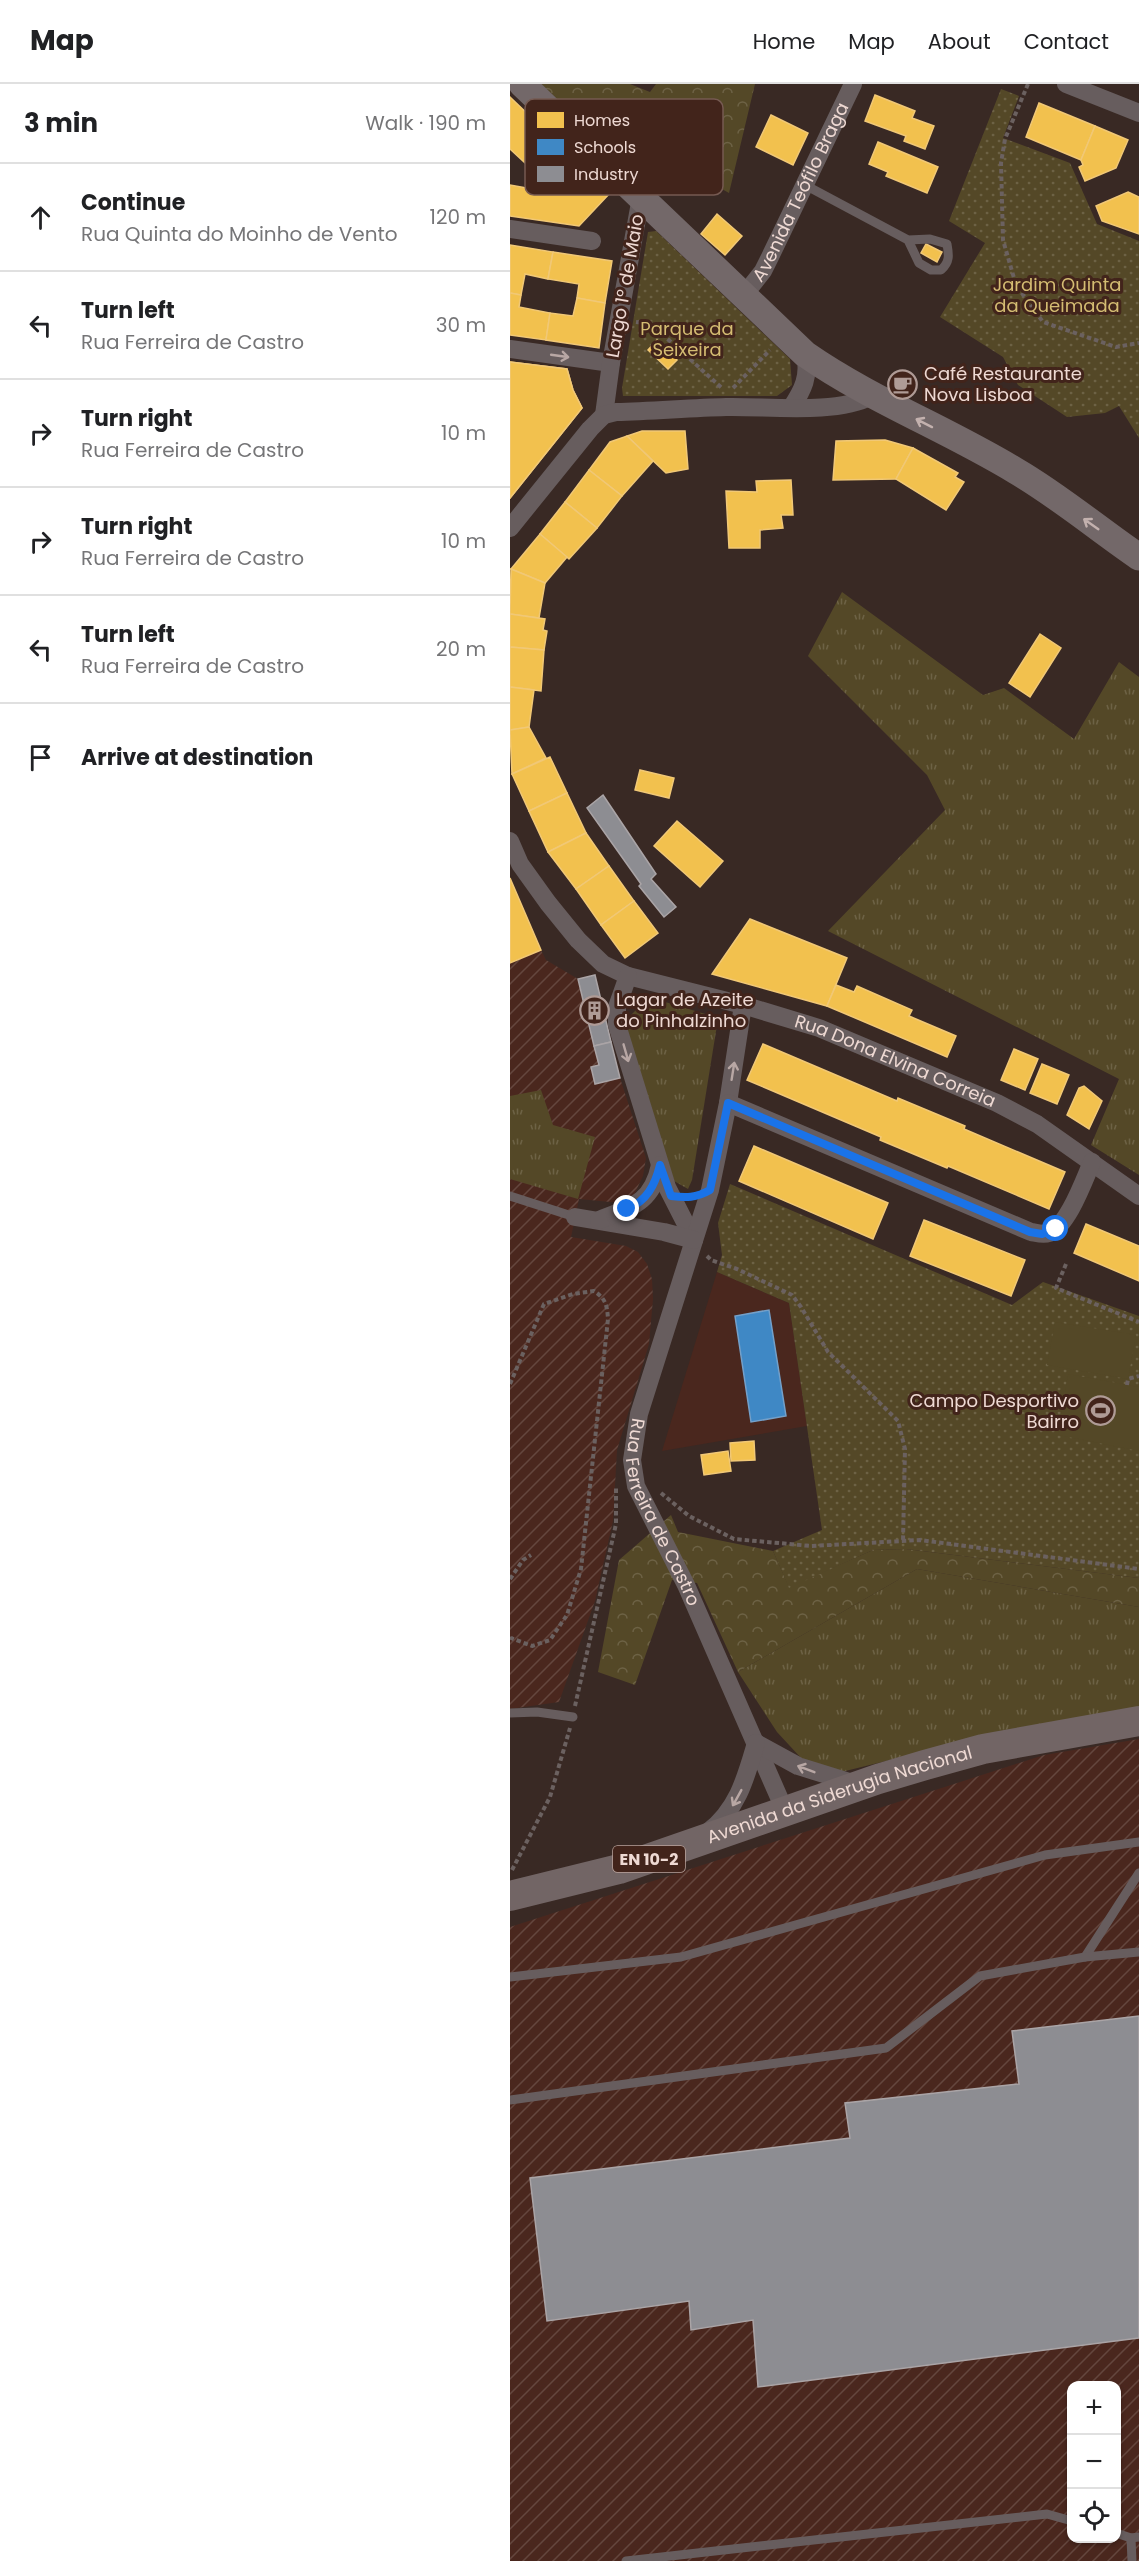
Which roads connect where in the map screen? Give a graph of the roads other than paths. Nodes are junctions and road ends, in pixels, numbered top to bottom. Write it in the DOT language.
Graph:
graph roads {
  1 [pos="522,84"];
  2 [pos="853,84"];
  3 [pos="1066,84"];
  4 [pos="538,99"];
  5 [pos="1139,113"];
  6 [pos="805,185"];
  7 [pos="641,196"];
  8 [pos="510,229"];
  9 [pos="908,240"];
  10 [pos="592,241"];
  11 [pos="744,295"];
  12 [pos="510,349"];
  13 [pos="805,354"];
  14 [pos="611,363"];
  15 [pos="872,396"];
  16 [pos="791,408"];
  17 [pos="604,415"];
  18 [pos="510,528"];
  19 [pos="1139,557"];
  20 [pos="510,841"];
  21 [pos="628,976"];
  22 [pos="743,1005"];
  23 [pos="728,1103"];
  24 [pos="1092,1162"];
  25 [pos="660,1165"];
  26 [pos="710,1190"];
  27 [pos="510,1196"];
  28 [pos="671,1196"];
  29 [pos="1139,1196"];
  30 [pos="575,1217"];
  31 [pos="598,1221"];
  32 [pos="694,1240"];
  33 [pos="510,1713"];
  34 [pos="573,1717"];
  35 [pos="1139,1721"];
  36 [pos="756,1743"];
  37 [pos="860,1785"];
  38 [pos="785,1811"];
  39 [pos="1139,1842"];
  40 [pos="694,1843"];
  41 [pos="1139,1873"];
  42 [pos="510,1896"];
  43 [pos="1139,1952"];
  44 [pos="1085,1957"];
  45 [pos="510,1977"];
  46 [pos="510,2100"];
  47 [pos="1067,2520"];
  48 [pos="1135,2537"];
  49 [pos="626,2561"];
  50 [pos="1132,2561"];
  1 -- 4 [label="street"];
  2 -- 6 [label="street, Avenida Teófilo Braga"];
  3 -- 5 [label="street"];
  6 -- 9 [label="lane"];
  6 -- 11 [label="street, Avenida Teófilo Braga"];
  7 -- 11 [label="street, Largo 1º de Maio"];
  7 -- 14 [label="street, Largo 1º de Maio"];
  8 -- 10 [label="street"];
  9 -- 9 [label="lane"];
  11 -- 13 [label="street, Largo 1º de Maio"];
  12 -- 14 [label="street, one-way"];
  13 -- 15 [label="street, Largo 1º de Maio"];
  13 -- 16 [label="street"];
  14 -- 17 [label="street, Largo 1º de Maio"];
  15 -- 16 [label="street"];
  19 -- 15 [label="street, Largo 1º de Maio, one-way"];
  16 -- 17 [label="street"];
  17 -- 18 [label="street"];
  20 -- 21 [label="street"];
  21 -- 22 [label="street, Rua Dona Elvina Correia"];
  21 -- 25 [label="street, one-way"];
  23 -- 22 [label="street, Rua Ferreira de Castro, one-way"];
  22 -- 24 [label="street, Rua Dona Elvina Correia"];
  23 -- 24 [label="street"];
  23 -- 26 [label="street, Rua Ferreira de Castro"];
  24 -- 29 [label="street, Rua Dona Elvina Correia"];
  25 -- 28 [label="street"];
  25 -- 31 [label="street"];
  26 -- 28 [label="street"];
  26 -- 32 [label="street, Rua Ferreira de Castro"];
  27 -- 30 [label="lane"];
  28 -- 32 [label="street"];
  30 -- 31 [label="street"];
  31 -- 32 [label="street"];
  32 -- 36 [label="street, Rua Ferreira de Castro"];
  33 -- 34 [label="lane"];
  35 -- 37 [label="main road, Avenida da Siderugia Nacional / EN 10-2"];
  37 -- 36 [label="street, one-way"];
  36 -- 38 [label="street, Rua Ferreira de Castro"];
  36 -- 40 [label="street, one-way"];
  37 -- 38 [label="main road, Avenida da Siderugia Nacional / EN 10-2"];
  38 -- 40 [label="main road, Avenida da Siderugia Nacional / EN 10-2"];
  39 -- 45 [label="lane"];
  40 -- 42 [label="main road, Avenida da Siderugia Nacional / EN 10-2"];
  41 -- 44 [label="lane"];
  43 -- 44 [label="lane"];
  44 -- 46 [label="lane"];
  47 -- 49 [label="lane"];
  48 -- 50 [label="lane"];
}
